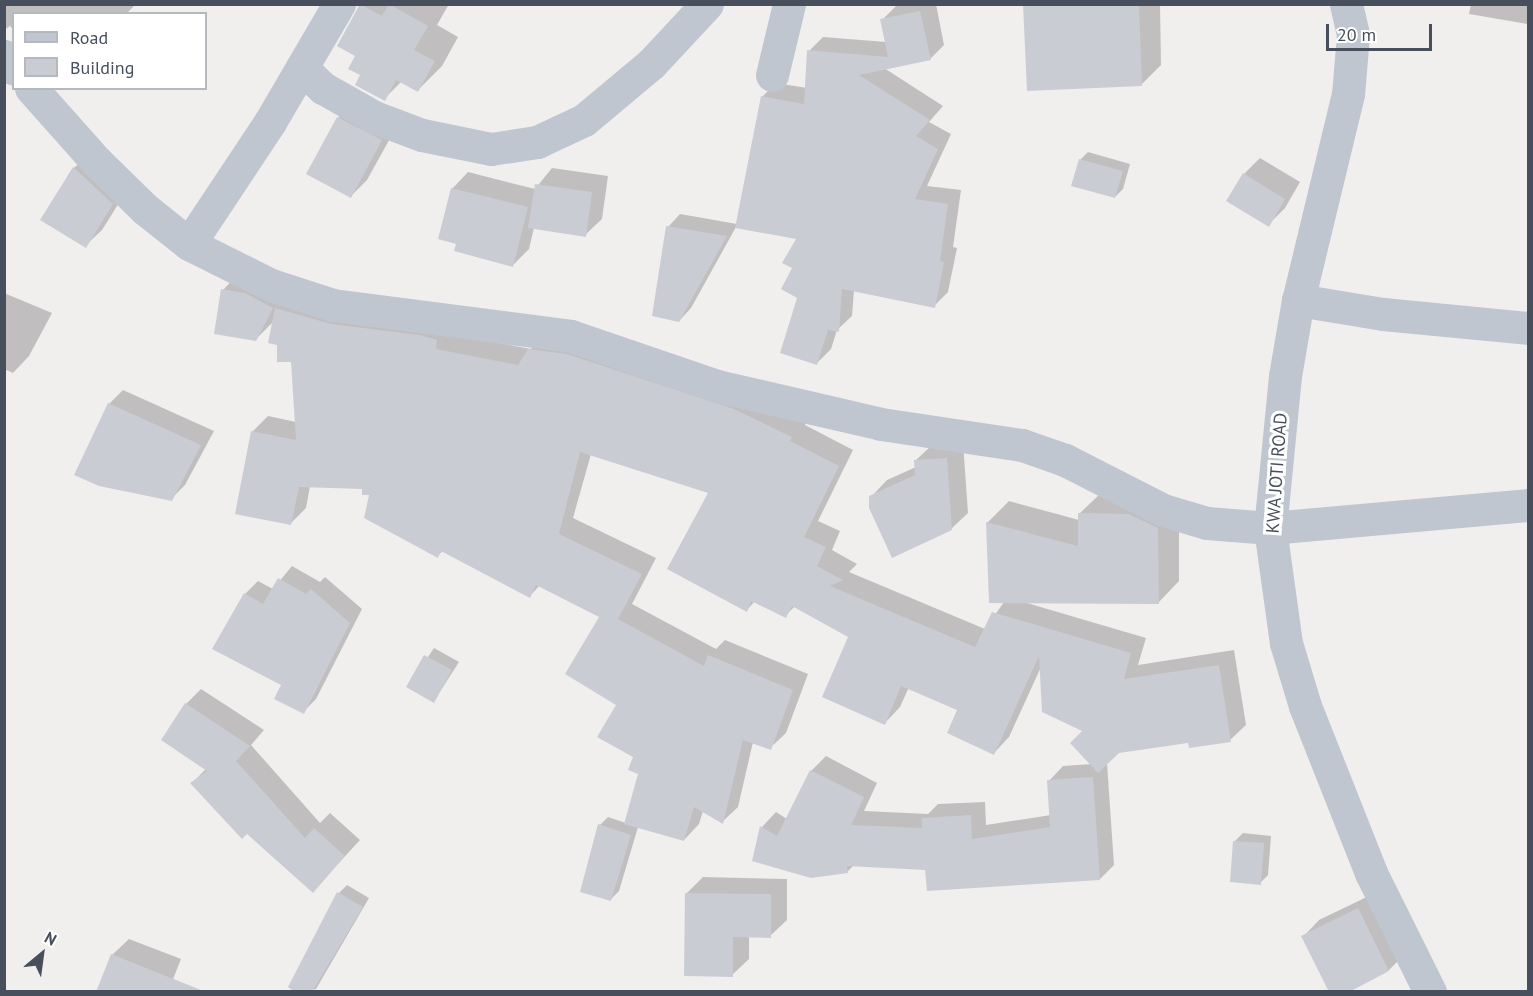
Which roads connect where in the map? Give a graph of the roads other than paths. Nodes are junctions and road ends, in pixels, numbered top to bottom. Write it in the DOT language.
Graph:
graph roads {
  1 [pos="339,4"];
  2 [pos="707,4"];
  3 [pos="789,4"];
  4 [pos="1346,4"];
  5 [pos="302,68"];
  6 [pos="772,75"];
  7 [pos="33,90"];
  8 [pos="189,244"];
  9 [pos="1298,300"];
  10 [pos="1528,328"];
  11 [pos="1528,505"];
  12 [pos="1270,528"];
  13 [pos="1430,992"];
  1 -- 5 [label="street"];
  2 -- 5 [label="street"];
  3 -- 6 [label="street"];
  4 -- 9 [label="street, KWA JOTI ROAD"];
  5 -- 8 [label="street"];
  7 -- 8 [label="street"];
  8 -- 12 [label="street"];
  9 -- 10 [label="street"];
  9 -- 12 [label="street, KWA JOTI ROAD"];
  11 -- 12 [label="street"];
  12 -- 13 [label="street, KWA JOTI ROAD"];
}
